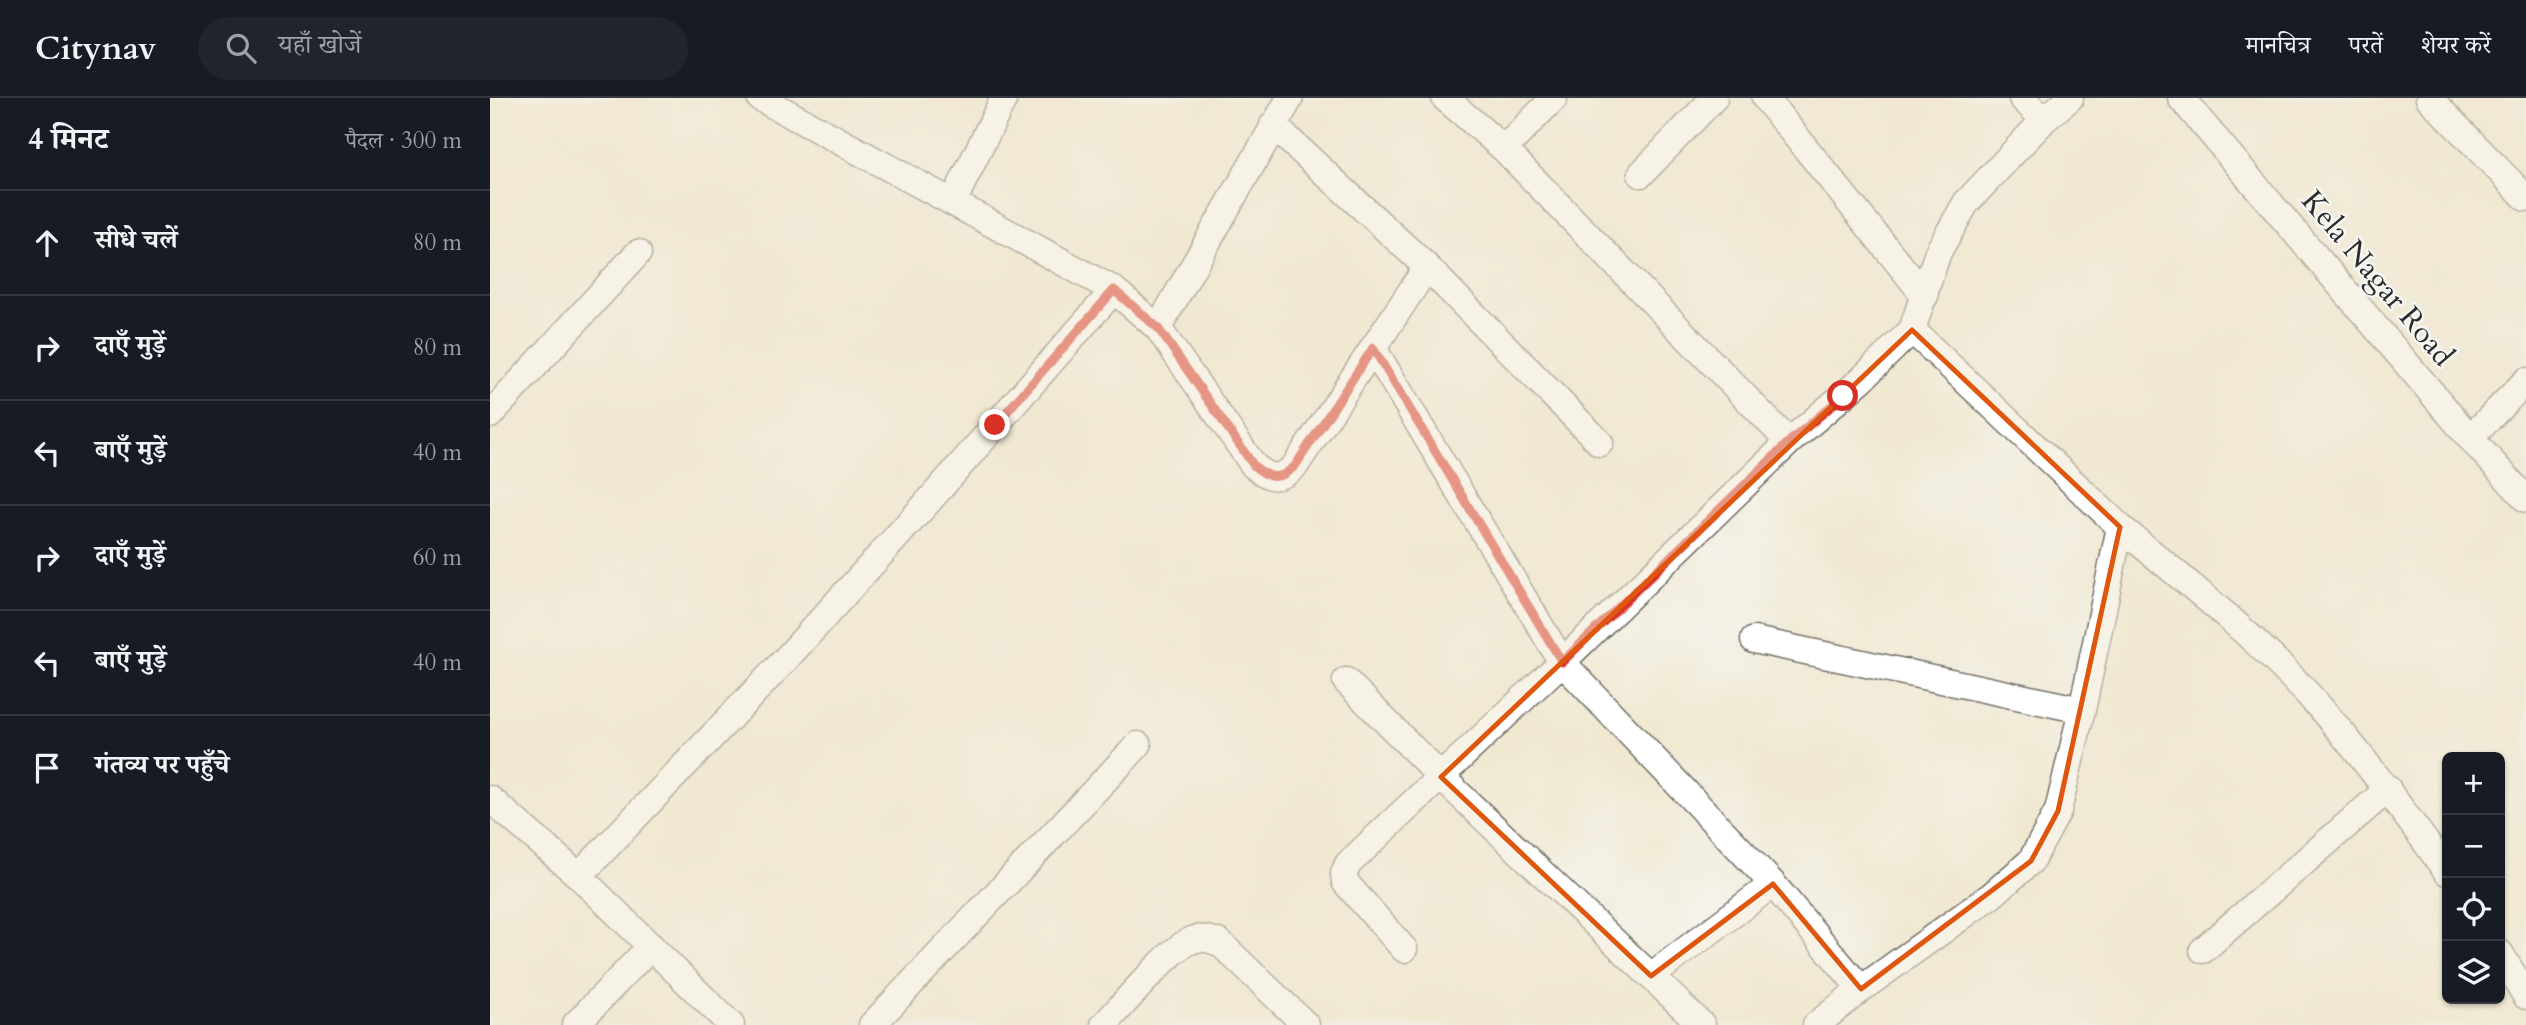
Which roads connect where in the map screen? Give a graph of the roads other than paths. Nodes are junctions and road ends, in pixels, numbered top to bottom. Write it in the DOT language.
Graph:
graph roads {
  1 [pos="1004,98"];
  2 [pos="1290,98"];
  3 [pos="1445,98"];
  4 [pos="1554,98"];
  5 [pos="1714,98"];
  6 [pos="1765,98"];
  7 [pos="2022,98"];
  8 [pos="2070,98"];
  9 [pos="2181,98"];
  10 [pos="2429,98"];
  11 [pos="775,101"];
  12 [pos="2044,120"];
  13 [pos="1273,125"];
  14 [pos="1504,149"];
  15 [pos="1641,174"];
  16 [pos="2526,198"];
  17 [pos="953,202"];
  18 [pos="638,253"];
  19 [pos="1427,267"];
  20 [pos="1114,290"];
  21 [pos="1925,296"];
  22 [pos="1158,328"];
  23 [pos="1912,330"];
  24 [pos="1373,348"];
  25 [pos="2526,381"];
  26 [pos="490,415"];
  27 [pos="2470,438"];
  28 [pos="1789,442"];
  29 [pos="1600,443"];
  30 [pos="2526,499"];
  31 [pos="2120,527"];
  32 [pos="1754,640"];
  33 [pos="1562,662"];
  34 [pos="1346,681"];
  35 [pos="2082,710"];
  36 [pos="1138,745"];
  37 [pos="1441,777"];
  38 [pos="2388,789"];
  39 [pos="490,799"];
  40 [pos="2442,865"];
  41 [pos="579,876"];
  42 [pos="1773,884"];
  43 [pos="650,946"];
  44 [pos="1404,949"];
  45 [pos="2203,950"];
  46 [pos="2505,961"];
  47 [pos="1651,976"];
  48 [pos="1861,989"];
  49 [pos="2526,996"];
  50 [pos="725,1023"];
  51 [pos="575,1025"];
  52 [pos="872,1025"];
  53 [pos="1104,1025"];
  54 [pos="1306,1025"];
  55 [pos="1702,1025"];
  56 [pos="1816,1025"];
  1 -- 17 [label="street"];
  2 -- 13 [label="street"];
  3 -- 14 [label="street"];
  4 -- 14 [label="street"];
  5 -- 15 [label="street"];
  6 -- 21 [label="street"];
  7 -- 12 [label="street"];
  8 -- 12 [label="street"];
  9 -- 27 [label="street, Kela Nagar Road"];
  10 -- 16 [label="street"];
  11 -- 17 [label="street"];
  12 -- 21 [label="street"];
  13 -- 19 [label="street"];
  13 -- 22 [label="street"];
  14 -- 28 [label="street"];
  17 -- 20 [label="street"];
  18 -- 26 [label="street"];
  19 -- 24 [label="street"];
  19 -- 29 [label="street"];
  20 -- 22 [label="street"];
  20 -- 41 [label="street"];
  21 -- 23 [label="street"];
  22 -- 24 [label="street"];
  23 -- 28 [label="street"];
  23 -- 31 [label="street"];
  24 -- 33 [label="street"];
  25 -- 27 [label="street"];
  27 -- 30 [label="street, Kela Nagar Road"];
  28 -- 33 [label="street"];
  31 -- 35 [label="street"];
  31 -- 38 [label="street"];
  32 -- 35 [label="street"];
  33 -- 37 [label="street"];
  33 -- 42 [label="street"];
  34 -- 37 [label="street"];
  35 -- 48 [label="street"];
  36 -- 52 [label="street"];
  37 -- 44 [label="street"];
  37 -- 47 [label="street"];
  38 -- 40 [label="street"];
  38 -- 45 [label="street"];
  39 -- 41 [label="street"];
  41 -- 43 [label="street"];
  42 -- 47 [label="street"];
  42 -- 48 [label="street"];
  43 -- 50 [label="street"];
  43 -- 51 [label="street"];
  46 -- 49 [label="street"];
  47 -- 55 [label="street"];
  48 -- 56 [label="street"];
  53 -- 54 [label="street"];
}
